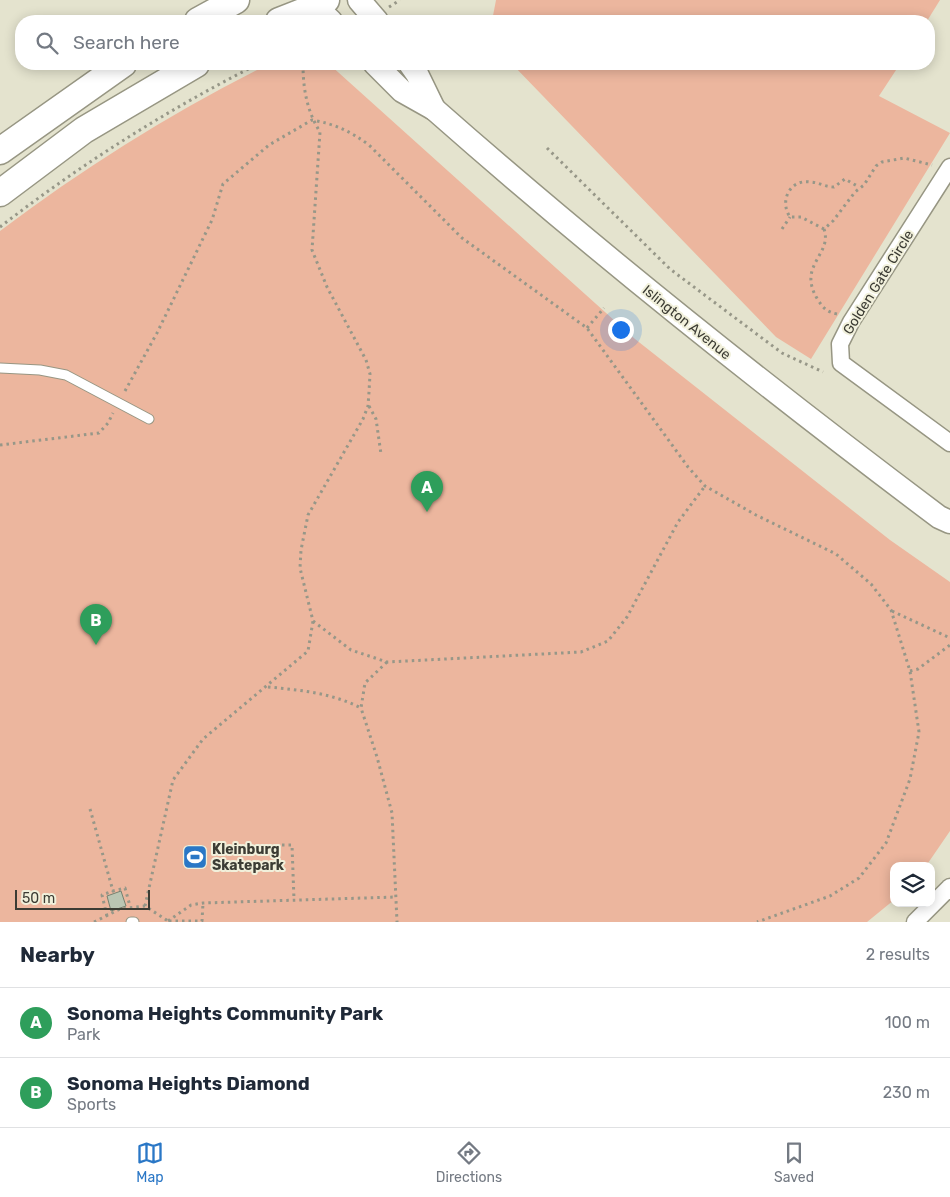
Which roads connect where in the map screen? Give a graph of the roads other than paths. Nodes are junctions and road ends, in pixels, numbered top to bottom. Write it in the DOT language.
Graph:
graph roads {
  1 [pos="236,0"];
  2 [pos="359,0"];
  3 [pos="320,7"];
  4 [pos="209,15"];
  5 [pos="297,15"];
  6 [pos="372,15"];
  7 [pos="115,70"];
  8 [pos="186,70"];
  9 [pos="381,70"];
  10 [pos="415,70"];
  11 [pos="434,109"];
  12 [pos="0,151"];
  13 [pos="949,169"];
  14 [pos="0,193"];
  15 [pos="0,368"];
  16 [pos="149,419"];
  17 [pos="950,443"];
  18 [pos="950,522"];
  19 [pos="950,887"];
  20 [pos="916,922"];
  1 -- 4 [label="main road"];
  2 -- 6 [label="main road"];
  3 -- 5 [label="main road"];
  7 -- 12 [label="main road"];
  8 -- 14 [label="main road"];
  9 -- 11 [label="main road, Islington Avenue"];
  10 -- 11 [label="main road, Islington Avenue"];
  11 -- 18 [label="main road, Islington Avenue"];
  13 -- 17 [label="street, Golden Gate Circle"];
  15 -- 16 [label="lane"];
  19 -- 20 [label="street"];
}
